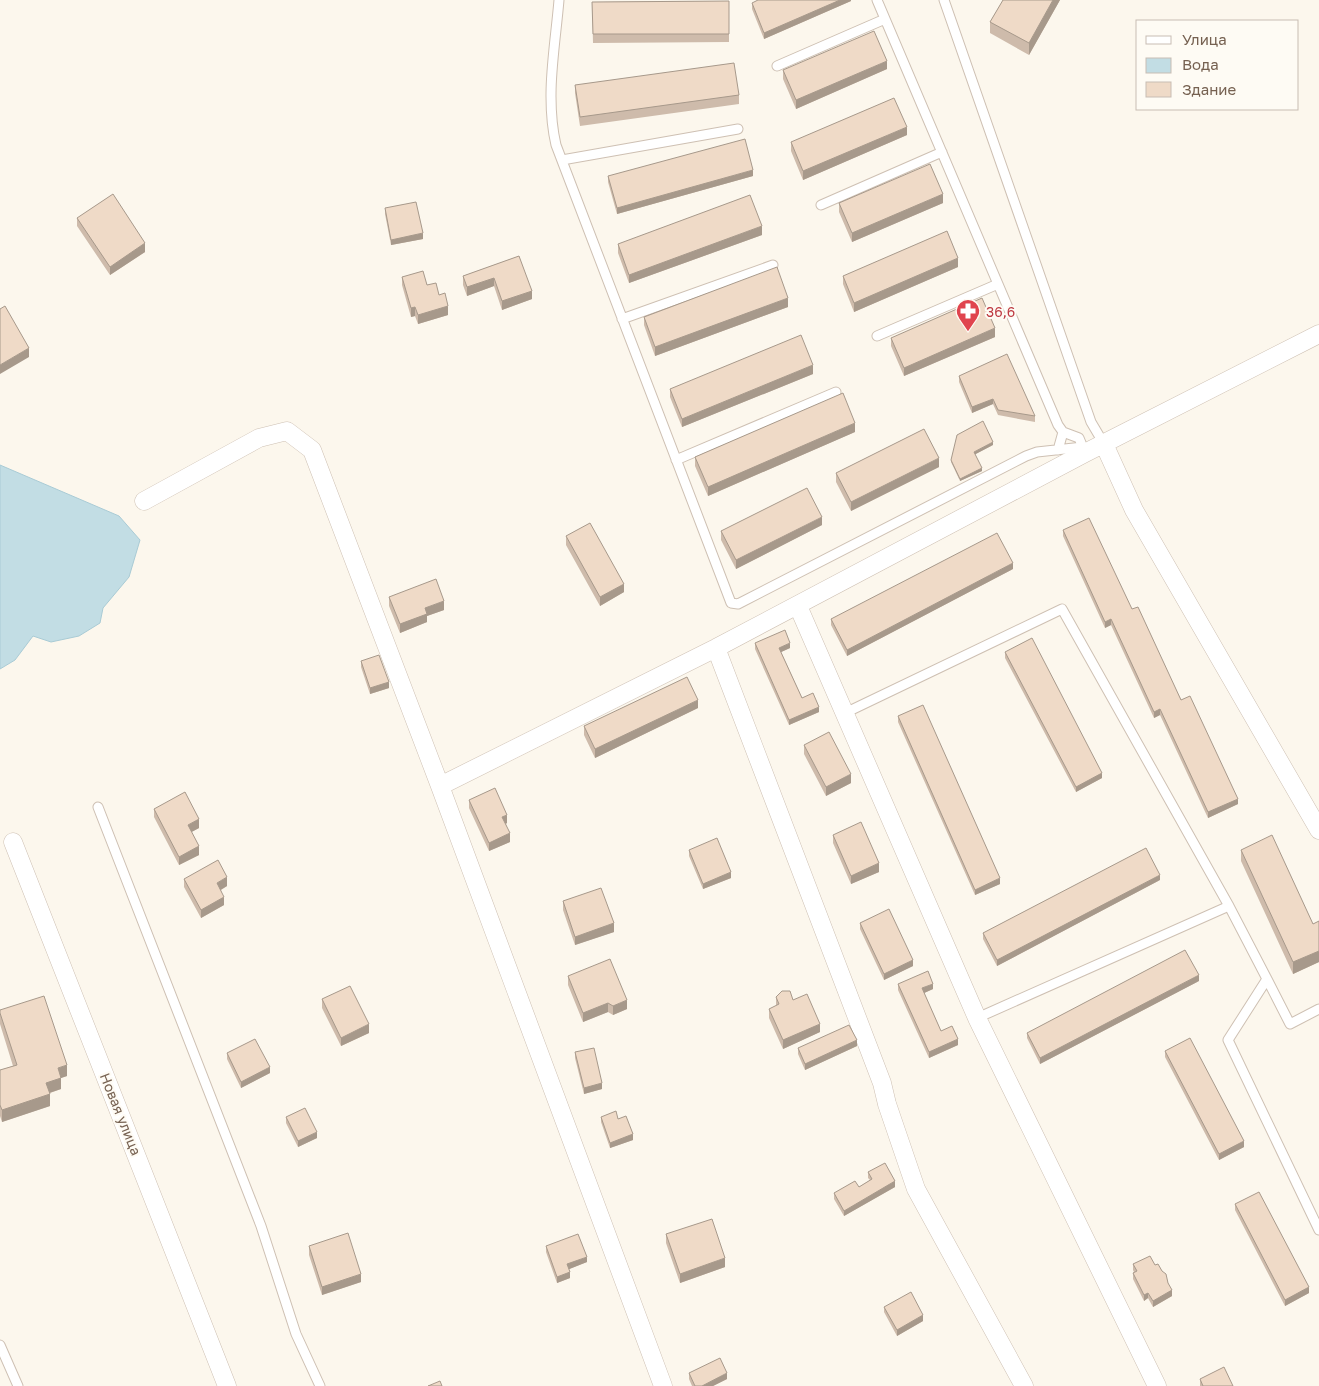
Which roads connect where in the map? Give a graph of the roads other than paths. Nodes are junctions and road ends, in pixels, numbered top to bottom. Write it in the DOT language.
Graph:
graph roads {
  1 [pos="559,0"];
  2 [pos="877,0"];
  3 [pos="944,0"];
  4 [pos="885,19"];
  5 [pos="777,66"];
  6 [pos="738,128"];
  7 [pos="942,152"];
  8 [pos="562,160"];
  9 [pos="821,205"];
  10 [pos="773,265"];
  11 [pos="998,284"];
  12 [pos="622,319"];
  13 [pos="1319,334"];
  14 [pos="877,336"];
  15 [pos="836,392"];
  16 [pos="1064,432"];
  17 [pos="1104,444"];
  18 [pos="1058,450"];
  19 [pos="1084,450"];
  20 [pos="676,460"];
  21 [pos="144,501"];
  22 [pos="798,606"];
  23 [pos="716,648"];
  24 [pos="846,713"];
  25 [pos="440,786"];
  26 [pos="98,807"];
  27 [pos="1319,830"];
  28 [pos="13,842"];
  29 [pos="1229,906"];
  30 [pos="1266,979"];
  31 [pos="1319,1009"];
  32 [pos="977,1018"];
  33 [pos="1319,1230"];
  34 [pos="0,1345"];
  35 [pos="18,1386"];
  36 [pos="227,1386"];
  37 [pos="320,1386"];
  38 [pos="663,1386"];
  39 [pos="1024,1386"];
  40 [pos="1157,1386"];
  1 -- 8 [label="lane"];
  2 -- 4 [label="lane"];
  3 -- 17 [label="lane"];
  4 -- 5 [label="lane"];
  4 -- 7 [label="lane"];
  6 -- 8 [label="lane"];
  7 -- 9 [label="lane"];
  7 -- 11 [label="lane"];
  8 -- 12 [label="lane"];
  10 -- 12 [label="lane"];
  11 -- 14 [label="lane"];
  11 -- 16 [label="lane"];
  12 -- 20 [label="lane"];
  13 -- 17 [label="street"];
  15 -- 20 [label="lane"];
  16 -- 18 [label="lane"];
  16 -- 19 [label="lane"];
  17 -- 19 [label="street"];
  17 -- 27 [label="street"];
  18 -- 19 [label="lane"];
  18 -- 20 [label="lane"];
  19 -- 22 [label="street"];
  21 -- 25 [label="street"];
  22 -- 23 [label="street"];
  22 -- 24 [label="street"];
  23 -- 25 [label="street"];
  23 -- 39 [label="street"];
  24 -- 29 [label="lane"];
  24 -- 32 [label="street"];
  25 -- 38 [label="street"];
  26 -- 37 [label="lane"];
  28 -- 36 [label="street, Новая улица"];
  29 -- 30 [label="lane"];
  29 -- 32 [label="lane"];
  30 -- 31 [label="lane"];
  30 -- 33 [label="lane"];
  32 -- 40 [label="street"];
  34 -- 35 [label="lane"];
}
